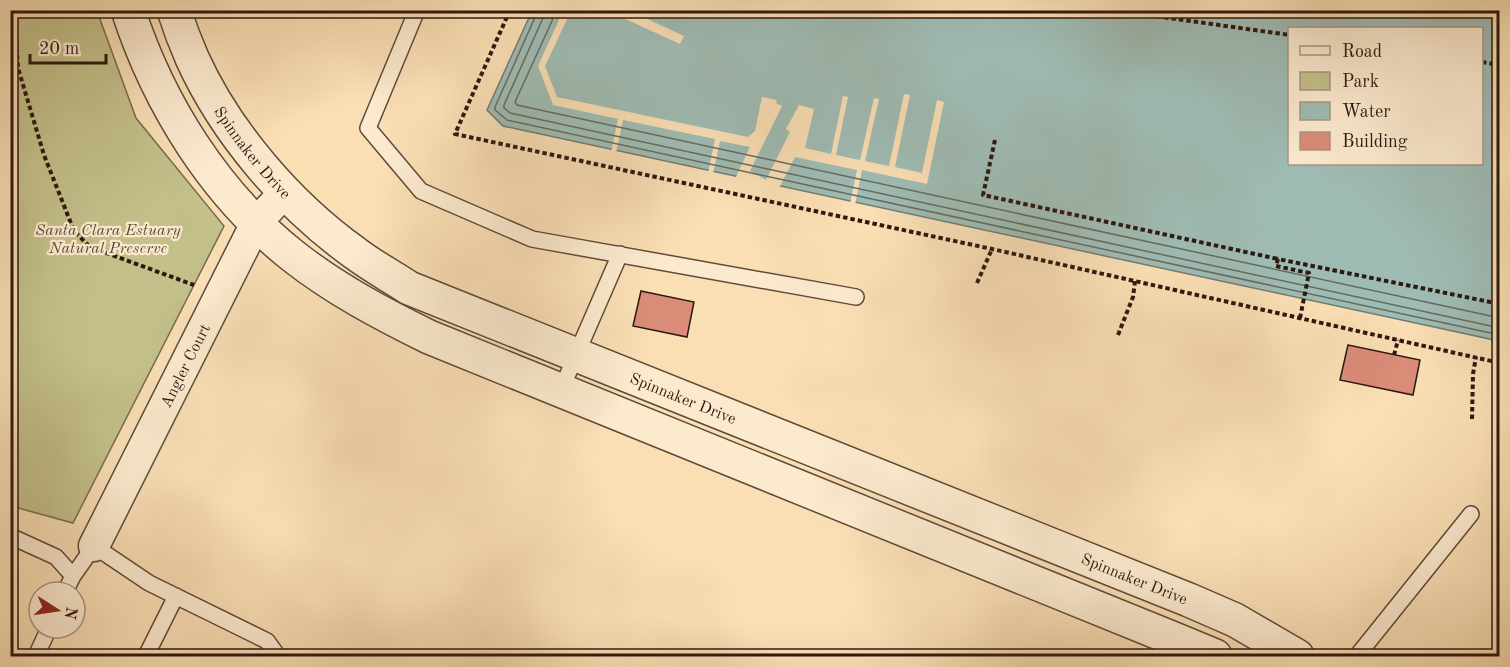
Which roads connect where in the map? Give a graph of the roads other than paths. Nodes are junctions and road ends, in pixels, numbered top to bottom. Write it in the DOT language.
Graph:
graph roads {
  1 [pos="128,10"];
  2 [pos="174,10"];
  3 [pos="417,10"];
  4 [pos="285,192"];
  5 [pos="256,223"];
  6 [pos="620,254"];
  7 [pos="856,297"];
  8 [pos="576,355"];
  9 [pos="561,390"];
  10 [pos="1471,514"];
  11 [pos="10,536"];
  12 [pos="94,546"];
  13 [pos="73,576"];
  14 [pos="71,580"];
  15 [pos="176,596"];
  16 [pos="44,640"];
  17 [pos="36,657"];
  18 [pos="146,657"];
  19 [pos="278,657"];
  20 [pos="1215,657"];
  21 [pos="1298,657"];
  22 [pos="1357,657"];
  1 -- 5 [label="street"];
  2 -- 4 [label="street, Spinnaker Drive"];
  3 -- 6 [label="lane"];
  4 -- 5 [label="street, Angler Court"];
  4 -- 8 [label="street, Spinnaker Drive"];
  5 -- 9 [label="street"];
  5 -- 12 [label="street, Angler Court"];
  6 -- 7 [label="lane"];
  6 -- 8 [label="lane"];
  8 -- 9 [label="lane"];
  8 -- 21 [label="street, Spinnaker Drive"];
  9 -- 20 [label="street"];
  10 -- 22 [label="lane"];
  11 -- 13 [label="lane"];
  12 -- 13 [label="lane"];
  12 -- 15 [label="lane"];
  13 -- 14 [label="lane"];
  15 -- 18 [label="lane"];
  15 -- 19 [label="lane"];
  16 -- 17 [label="lane"];
}
